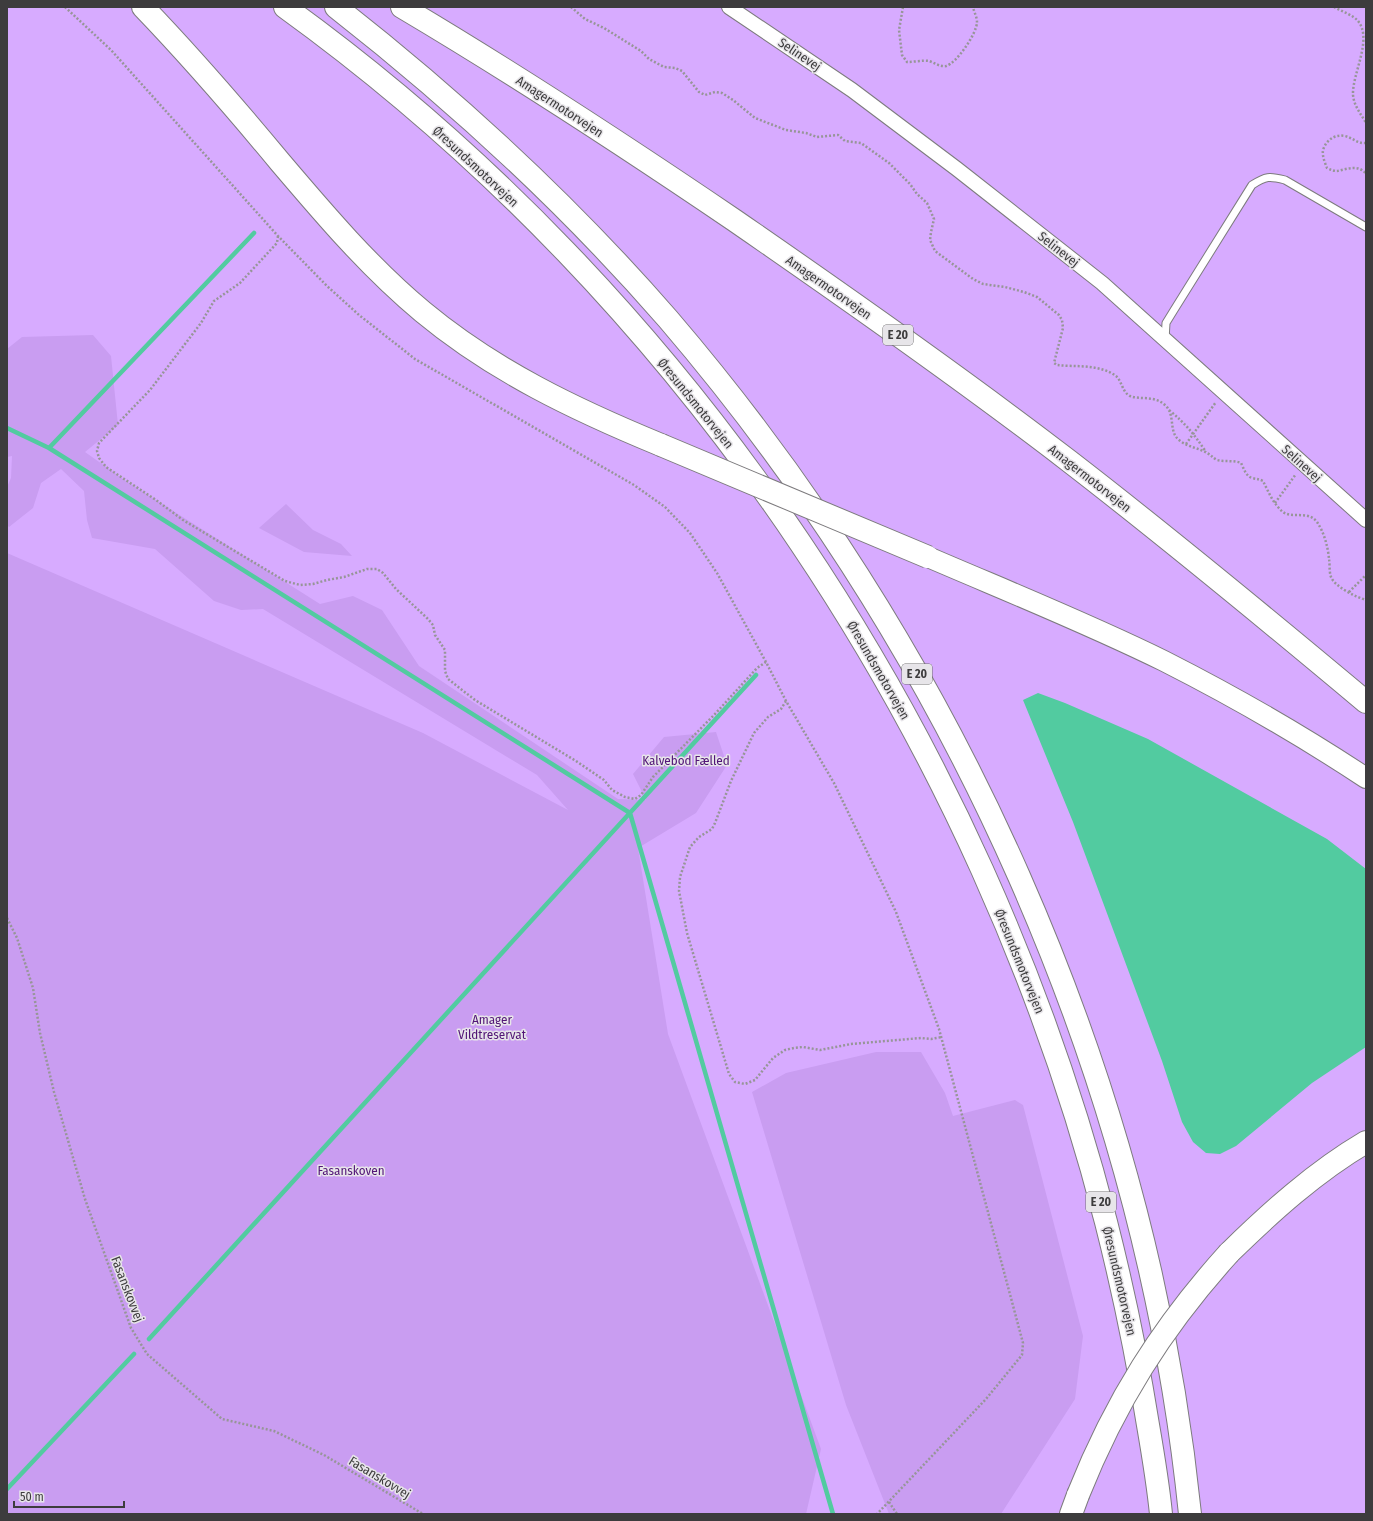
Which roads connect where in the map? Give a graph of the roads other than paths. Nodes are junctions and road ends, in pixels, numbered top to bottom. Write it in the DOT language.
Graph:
graph roads {
  1 [pos="143,7"];
  2 [pos="285,7"];
  3 [pos="336,7"];
  4 [pos="402,7"];
  5 [pos="729,7"];
  6 [pos="1366,228"];
  7 [pos="1165,340"];
  8 [pos="1366,520"];
  9 [pos="928,557"];
  10 [pos="1366,702"];
  11 [pos="1366,778"];
  12 [pos="1366,1142"];
  13 [pos="1075,1505"];
  14 [pos="1160,1514"];
  15 [pos="1190,1514"];
  1 -- 9 [label="highway, bridge"];
  2 -- 14 [label="highway, Øresundsmotorvejen / E 20"];
  3 -- 15 [label="highway, E 20"];
  4 -- 10 [label="highway, Amagermotorvejen / E 20"];
  5 -- 7 [label="street, Selinevej"];
  6 -- 7 [label="lane"];
  7 -- 8 [label="street, Selinevej"];
  9 -- 11 [label="street"];
  12 -- 13 [label="highway, bridge"];
}
